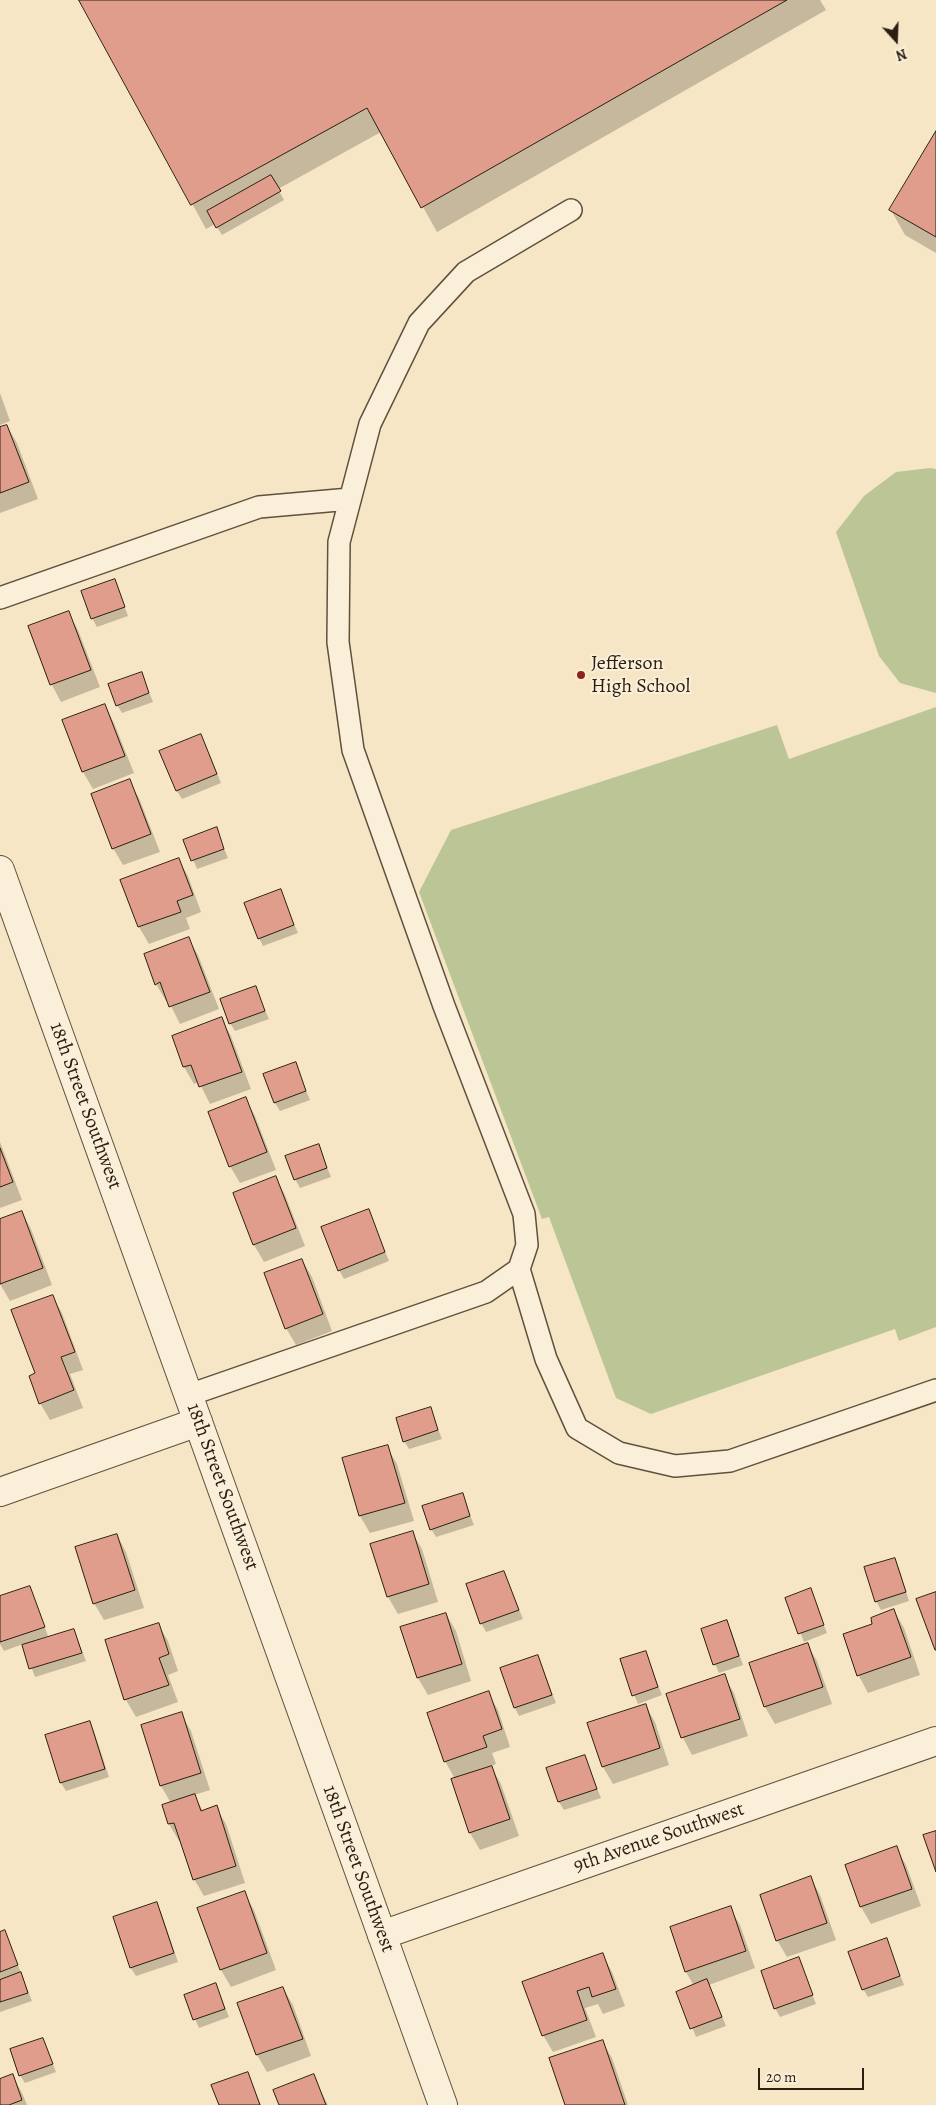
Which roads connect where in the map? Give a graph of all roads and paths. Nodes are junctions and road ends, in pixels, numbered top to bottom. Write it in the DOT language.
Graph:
graph roads {
  1 [pos="571,210"];
  2 [pos="350,499"];
  3 [pos="0,598"];
  4 [pos="0,870"];
  5 [pos="519,1269"];
  6 [pos="936,1390"];
  7 [pos="188,1395"];
  8 [pos="198,1422"];
  9 [pos="0,1492"];
  10 [pos="936,1741"];
  11 [pos="382,1935"];
  12 [pos="443,2105"];
  1 -- 2 [label="lane"];
  2 -- 3 [label="lane"];
  2 -- 5 [label="lane"];
  4 -- 7 [label="street, 18th Street Southwest"];
  5 -- 6 [label="lane"];
  5 -- 7 [label="lane"];
  7 -- 8 [label="street, 18th Street Southwest"];
  8 -- 9 [label="street"];
  8 -- 11 [label="street, 18th Street Southwest"];
  10 -- 11 [label="street, 9th Avenue Southwest"];
  11 -- 12 [label="street, 18th Street Southwest"];
}
